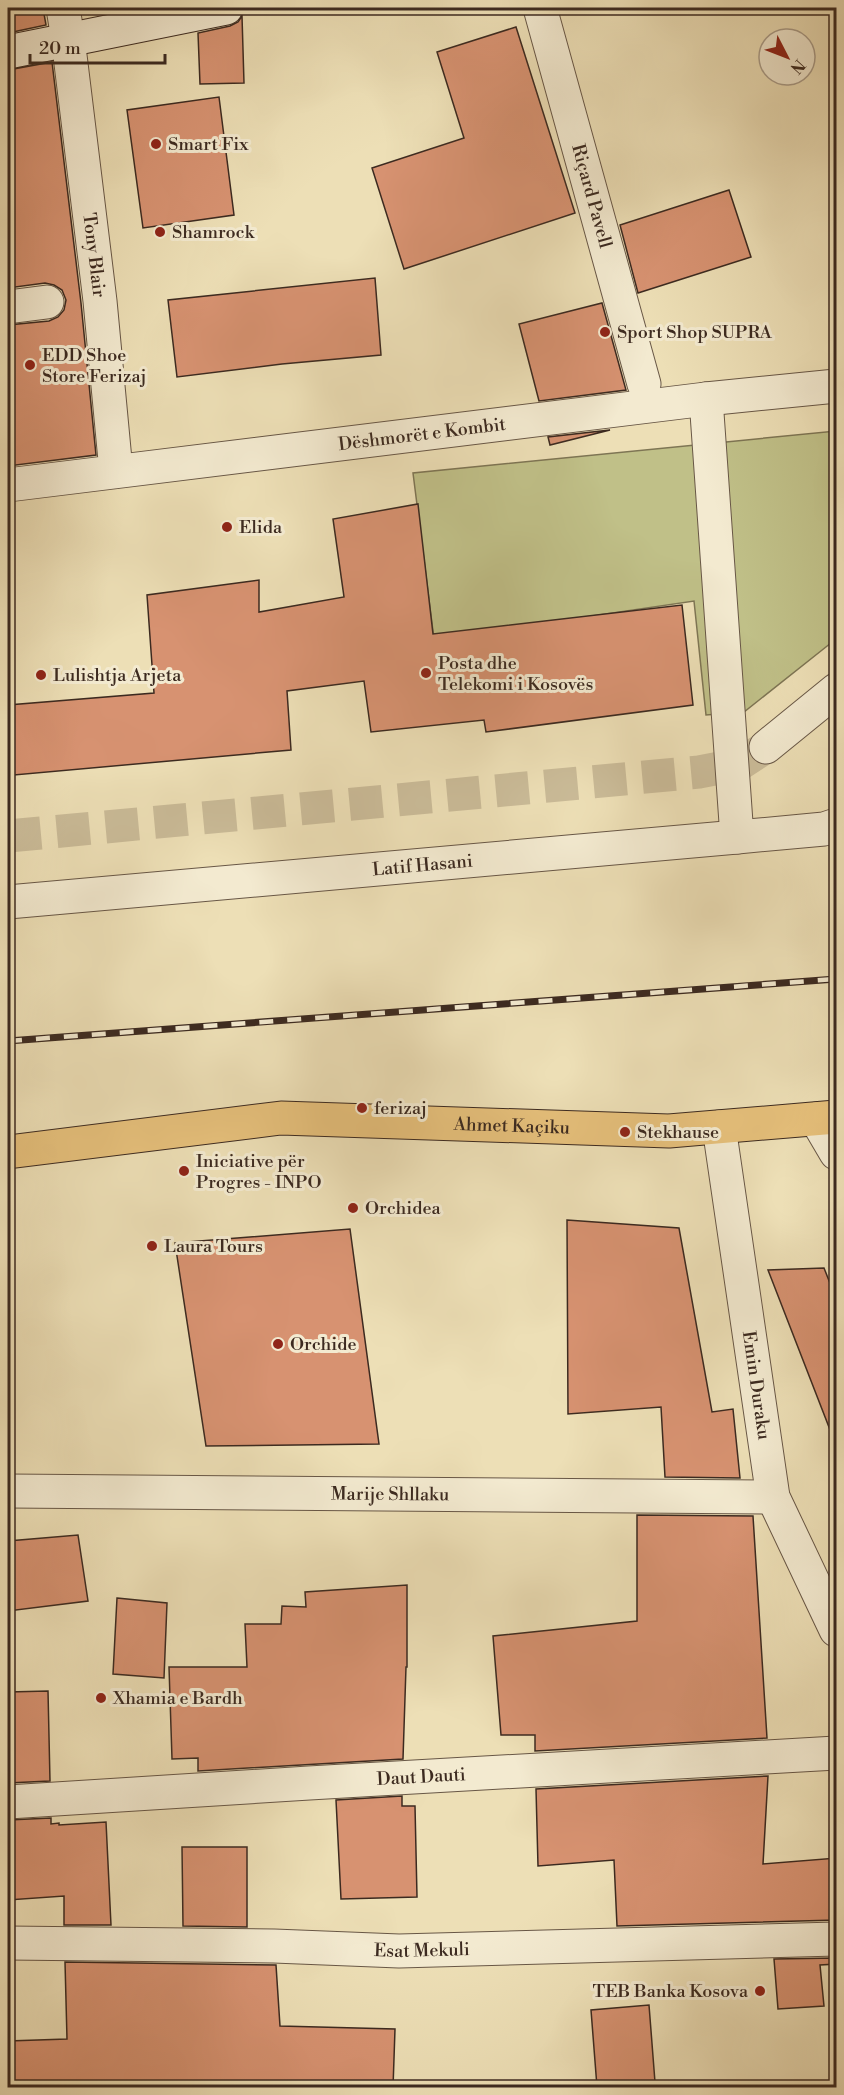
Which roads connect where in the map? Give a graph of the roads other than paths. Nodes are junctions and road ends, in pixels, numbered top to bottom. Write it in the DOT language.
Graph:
graph roads {
  1 [pos="63,8"];
  2 [pos="226,8"];
  3 [pos="540,8"];
  4 [pos="68,39"];
  5 [pos="8,52"];
  6 [pos="47,302"];
  7 [pos="8,307"];
  8 [pos="644,384"];
  9 [pos="837,386"];
  10 [pos="706,399"];
  11 [pos="116,471"];
  12 [pos="8,485"];
  13 [pos="837,690"];
  14 [pos="766,747"];
  15 [pos="837,825"];
  16 [pos="737,837"];
  17 [pos="8,902"];
  18 [pos="826,1118"];
  19 [pos="719,1127"];
  20 [pos="8,1152"];
  21 [pos="837,1153"];
  22 [pos="8,1491"];
  23 [pos="773,1497"];
  24 [pos="837,1630"];
  25 [pos="837,1753"];
  26 [pos="8,1802"];
  27 [pos="837,1938"];
  28 [pos="8,1943"];
  1 -- 4 [label="street, Tony Blair"];
  2 -- 4 [label="street"];
  3 -- 8 [label="street, Riçard Pavell"];
  4 -- 5 [label="street"];
  4 -- 11 [label="street, Tony Blair"];
  6 -- 7 [label="street"];
  9 -- 10 [label="street, Dëshmorët e Kombit"];
  10 -- 11 [label="street, Dëshmorët e Kombit"];
  10 -- 16 [label="street"];
  11 -- 12 [label="street, Dëshmorët e Kombit"];
  13 -- 14 [label="street"];
  15 -- 16 [label="street, Latif Hasani"];
  16 -- 17 [label="street, Latif Hasani"];
  18 -- 19 [label="main road, Ahmet Kaçiku"];
  18 -- 21 [label="street"];
  19 -- 20 [label="main road, Ahmet Kaçiku"];
  19 -- 23 [label="street, Emin Duraku"];
  22 -- 23 [label="street, Marije Shllaku"];
  23 -- 24 [label="street, Emin Duraku"];
  25 -- 26 [label="street, Daut Dauti"];
  27 -- 28 [label="street, Esat Mekuli"];
}
